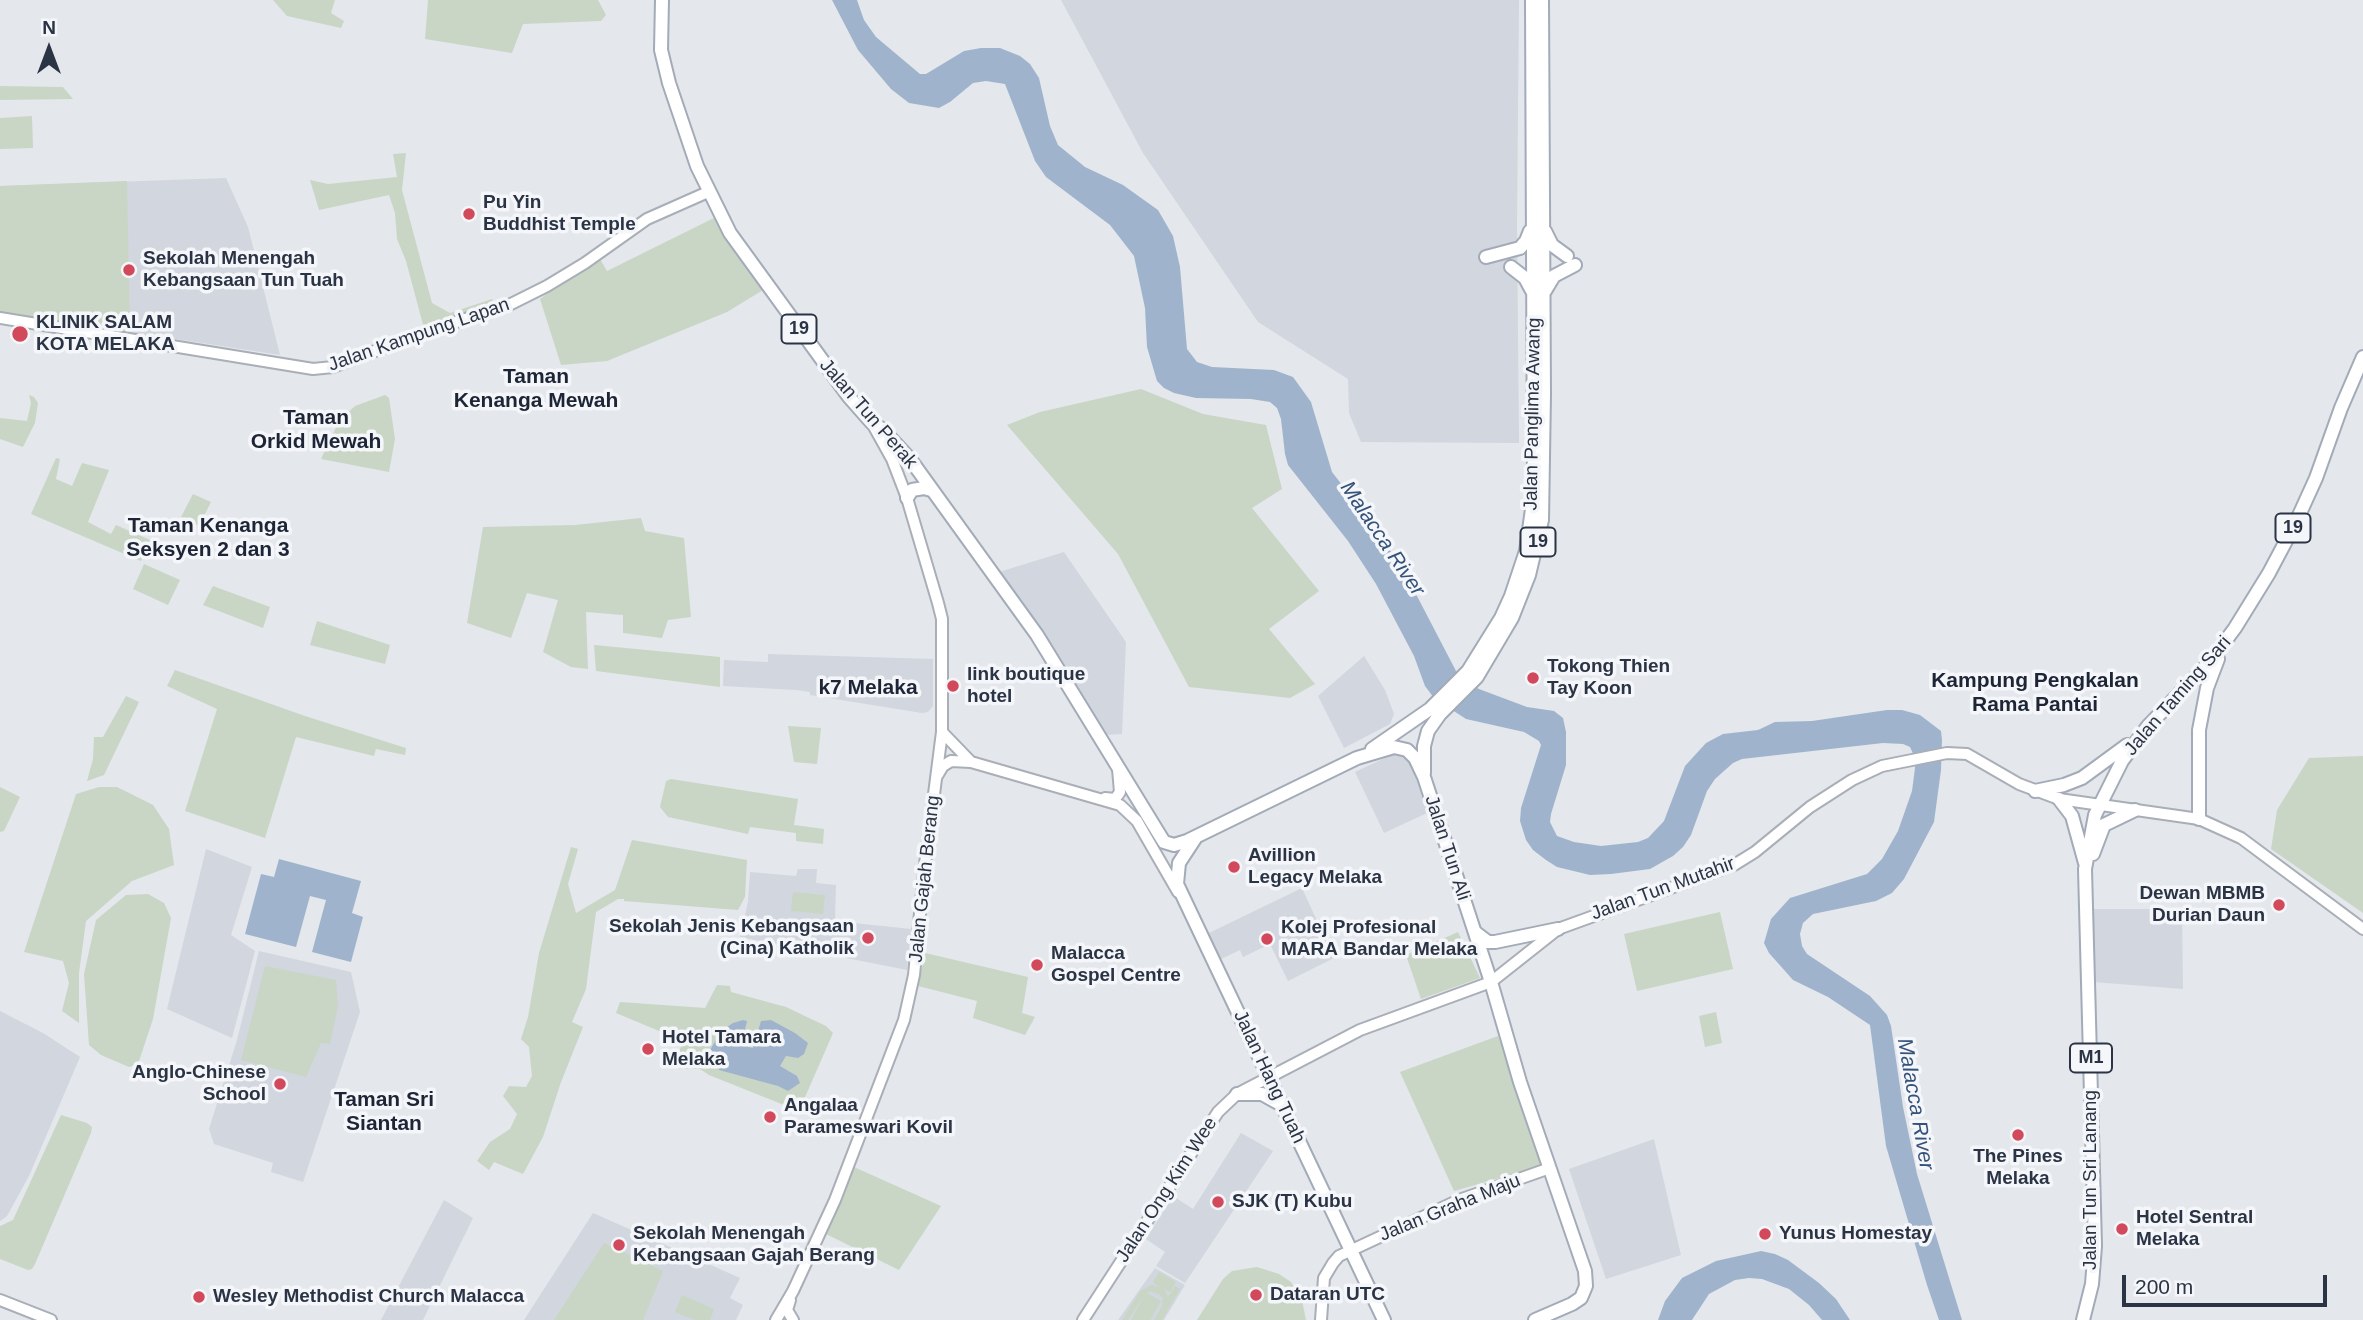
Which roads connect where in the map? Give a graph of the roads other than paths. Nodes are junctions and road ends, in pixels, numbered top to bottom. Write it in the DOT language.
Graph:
graph roads {
  1 [pos="662,0"];
  2 [pos="1532,0"];
  3 [pos="1542,0"];
  4 [pos="708,192"];
  5 [pos="1537,224"];
  6 [pos="1486,257"];
  7 [pos="1511,267"];
  8 [pos="1539,296"];
  9 [pos="0,318"];
  10 [pos="2363,357"];
  11 [pos="872,423"];
  12 [pos="931,490"];
  13 [pos="906,498"];
  14 [pos="2227,640"];
  15 [pos="1435,711"];
  16 [pos="2148,726"];
  17 [pos="942,732"];
  18 [pos="1357,758"];
  19 [pos="971,762"];
  20 [pos="1118,769"];
  21 [pos="1424,777"];
  22 [pos="935,782"];
  23 [pos="2035,790"];
  24 [pos="1102,798"];
  25 [pos="2059,799"];
  26 [pos="2098,806"];
  27 [pos="2135,810"];
  28 [pos="2199,819"];
  29 [pos="1198,835"];
  30 [pos="2085,866"];
  31 [pos="1184,900"];
  32 [pos="1558,929"];
  33 [pos="2363,929"];
  34 [pos="1475,932"];
  35 [pos="1491,982"];
  36 [pos="1268,1077"];
  37 [pos="1237,1094"];
  38 [pos="1281,1104"];
  39 [pos="1550,1168"];
  40 [pos="1350,1250"];
  41 [pos="2091,1279"];
  42 [pos="793,1291"];
  43 [pos="0,1300"];
  44 [pos="51,1320"];
  45 [pos="776,1320"];
  46 [pos="793,1320"];
  47 [pos="1083,1320"];
  48 [pos="1321,1320"];
  49 [pos="1384,1320"];
  50 [pos="1535,1320"];
  51 [pos="2080,1320"];
  1 -- 4 [label="main road, Jalan Tun Perak / 19"];
  2 -- 5 [label="main road, Jalan Panglima Awang / 19"];
  3 -- 5 [label="main road, Jalan Panglima Awang / 19"];
  4 -- 9 [label="street, Jalan Kampung Lapan"];
  4 -- 11 [label="main road, Jalan Tun Perak / 19"];
  5 -- 6 [label="main road"];
  5 -- 8 [label="main road, Jalan Panglima Awang / 19"];
  5 -- 8 [label="main road"];
  7 -- 8 [label="main road"];
  8 -- 15 [label="main road, Jalan Panglima Awang / 19"];
  10 -- 14 [label="main road, Jalan Taming Sari / 19"];
  11 -- 12 [label="main road, Jalan Tun Perak / 19"];
  11 -- 13 [label="street, Jalan Gajah Berang"];
  12 -- 13 [label="main road"];
  12 -- 20 [label="main road, Jalan Tun Perak / 19"];
  13 -- 17 [label="street, Jalan Gajah Berang"];
  14 -- 16 [label="main road, Jalan Taming Sari / 19"];
  14 -- 28 [label="main road"];
  15 -- 18 [label="main road, Jalan Panglima Awang / 19"];
  15 -- 21 [label="main road, Jalan Panglima Awang / 19"];
  16 -- 23 [label="main road"];
  16 -- 26 [label="main road, Jalan Taming Sari / 19"];
  17 -- 19 [label="street"];
  17 -- 22 [label="street, Jalan Gajah Berang"];
  18 -- 21 [label="main road, Jalan Tun Ali / 19"];
  18 -- 29 [label="main road, Jalan Tun Ali / 19"];
  19 -- 22 [label="street"];
  19 -- 24 [label="street"];
  20 -- 24 [label="street"];
  20 -- 29 [label="main road, Jalan Tun Perak / 19"];
  21 -- 34 [label="main road, Jalan Tun Ali"];
  22 -- 42 [label="street, Jalan Gajah Berang"];
  23 -- 25 [label="street, Jalan Tun Mutahir"];
  23 -- 32 [label="street, Jalan Tun Mutahir"];
  24 -- 31 [label="street"];
  25 -- 26 [label="street, Jalan Tun Mutahir"];
  25 -- 30 [label="main road"];
  26 -- 27 [label="street, Jalan Tun Mutahir"];
  26 -- 30 [label="main road, Jalan Tun Sri Lanang / M1"];
  27 -- 28 [label="street, Jalan Tun Mutahir"];
  27 -- 30 [label="main road"];
  28 -- 33 [label="street, Jalan Tun Mutahir"];
  29 -- 31 [label="main road, Jalan Hang Tuah"];
  30 -- 41 [label="main road, Jalan Tun Sri Lanang / M1"];
  31 -- 36 [label="main road, Jalan Hang Tuah"];
  32 -- 34 [label="main road"];
  32 -- 35 [label="street, Jalan Tun Mutahir"];
  34 -- 35 [label="main road, Jalan Tun Ali"];
  35 -- 36 [label="street, Jalan Tun Mutahir"];
  35 -- 39 [label="main road, Jalan Tun Ali"];
  36 -- 37 [label="street, Jalan Ong Kim Wee"];
  36 -- 38 [label="main road, Jalan Hang Tuah"];
  37 -- 38 [label="main road"];
  37 -- 47 [label="street, Jalan Ong Kim Wee"];
  38 -- 40 [label="main road, Jalan Hang Tuah"];
  39 -- 40 [label="street, Jalan Graha Maju"];
  39 -- 50 [label="main road, Jalan Tun Ali"];
  40 -- 48 [label="street"];
  40 -- 49 [label="main road, Jalan Hang Tuah"];
  41 -- 51 [label="street"];
  41 -- 51 [label="main road, Jalan Tun Sri Lanang / M1"];
  42 -- 45 [label="street, Jalan Gajah Berang"];
  42 -- 46 [label="street"];
  43 -- 44 [label="street"];
}
